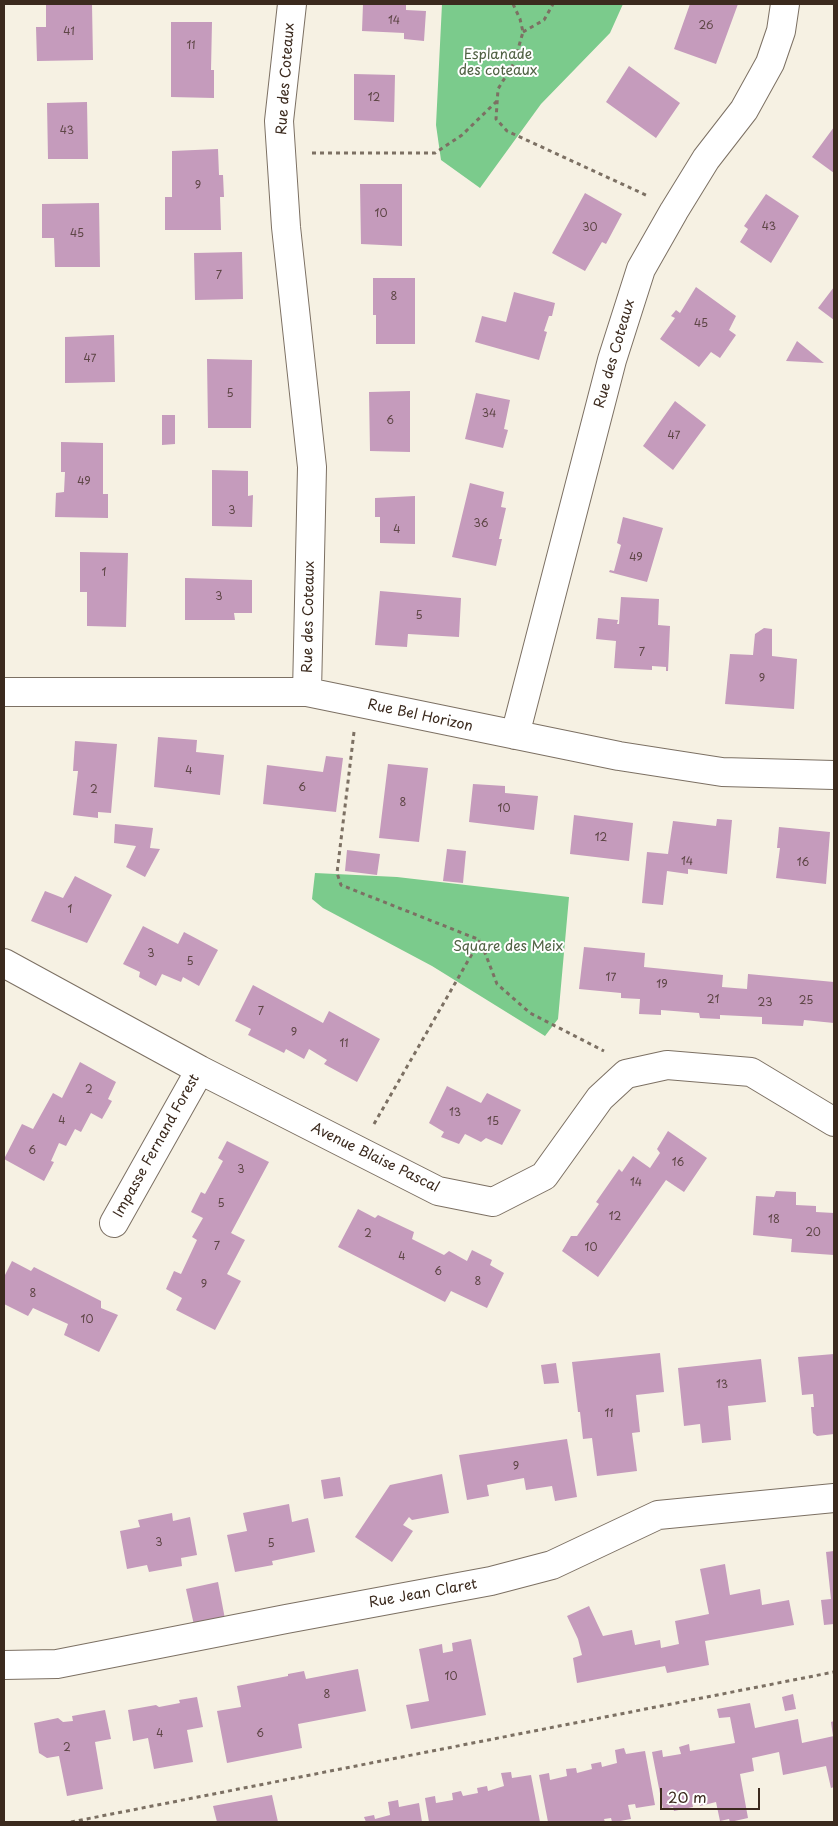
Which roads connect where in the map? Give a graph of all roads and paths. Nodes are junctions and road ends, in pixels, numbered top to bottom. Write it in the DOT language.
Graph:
graph roads {
  1 [pos="292,4"];
  2 [pos="513,4"];
  3 [pos="553,4"];
  4 [pos="785,4"];
  5 [pos="523,32"];
  6 [pos="497,101"];
  7 [pos="282,153"];
  8 [pos="674,211"];
  9 [pos="4,692"];
  10 [pos="307,692"];
  11 [pos="353,701"];
  12 [pos="515,735"];
  13 [pos="834,775"];
  14 [pos="480,940"];
  15 [pos="4,963"];
  16 [pos="200,1070"];
  17 [pos="642,1071"];
  18 [pos="834,1122"];
  19 [pos="359,1151"];
  20 [pos="114,1223"];
  21 [pos="834,1498"];
  22 [pos="4,1665"];
  23 [pos="834,1672"];
  24 [pos="71,1822"];
  1 -- 7 [label="street, Rue des Coteaux"];
  2 -- 5 [label="path"];
  3 -- 5 [label="path"];
  4 -- 8 [label="street, Rue des Coteaux"];
  5 -- 6 [label="path"];
  6 -- 7 [label="path"];
  6 -- 8 [label="path"];
  7 -- 10 [label="street, Rue des Coteaux"];
  8 -- 12 [label="street, Rue des Coteaux"];
  9 -- 10 [label="street, Rue Bel Horizon"];
  10 -- 11 [label="street, Rue Bel Horizon"];
  11 -- 12 [label="street, Rue Bel Horizon"];
  11 -- 14 [label="path"];
  12 -- 13 [label="street, Rue Bel Horizon"];
  14 -- 17 [label="path"];
  14 -- 19 [label="path"];
  15 -- 16 [label="street, Avenue Blaise Pascal"];
  16 -- 19 [label="street, Avenue Blaise Pascal"];
  16 -- 20 [label="street, Impasse Fernand Forest"];
  17 -- 18 [label="street, Avenue Blaise Pascal"];
  17 -- 19 [label="street, Avenue Blaise Pascal"];
  21 -- 22 [label="street, Rue Jean Claret"];
  23 -- 24 [label="path"];
}
